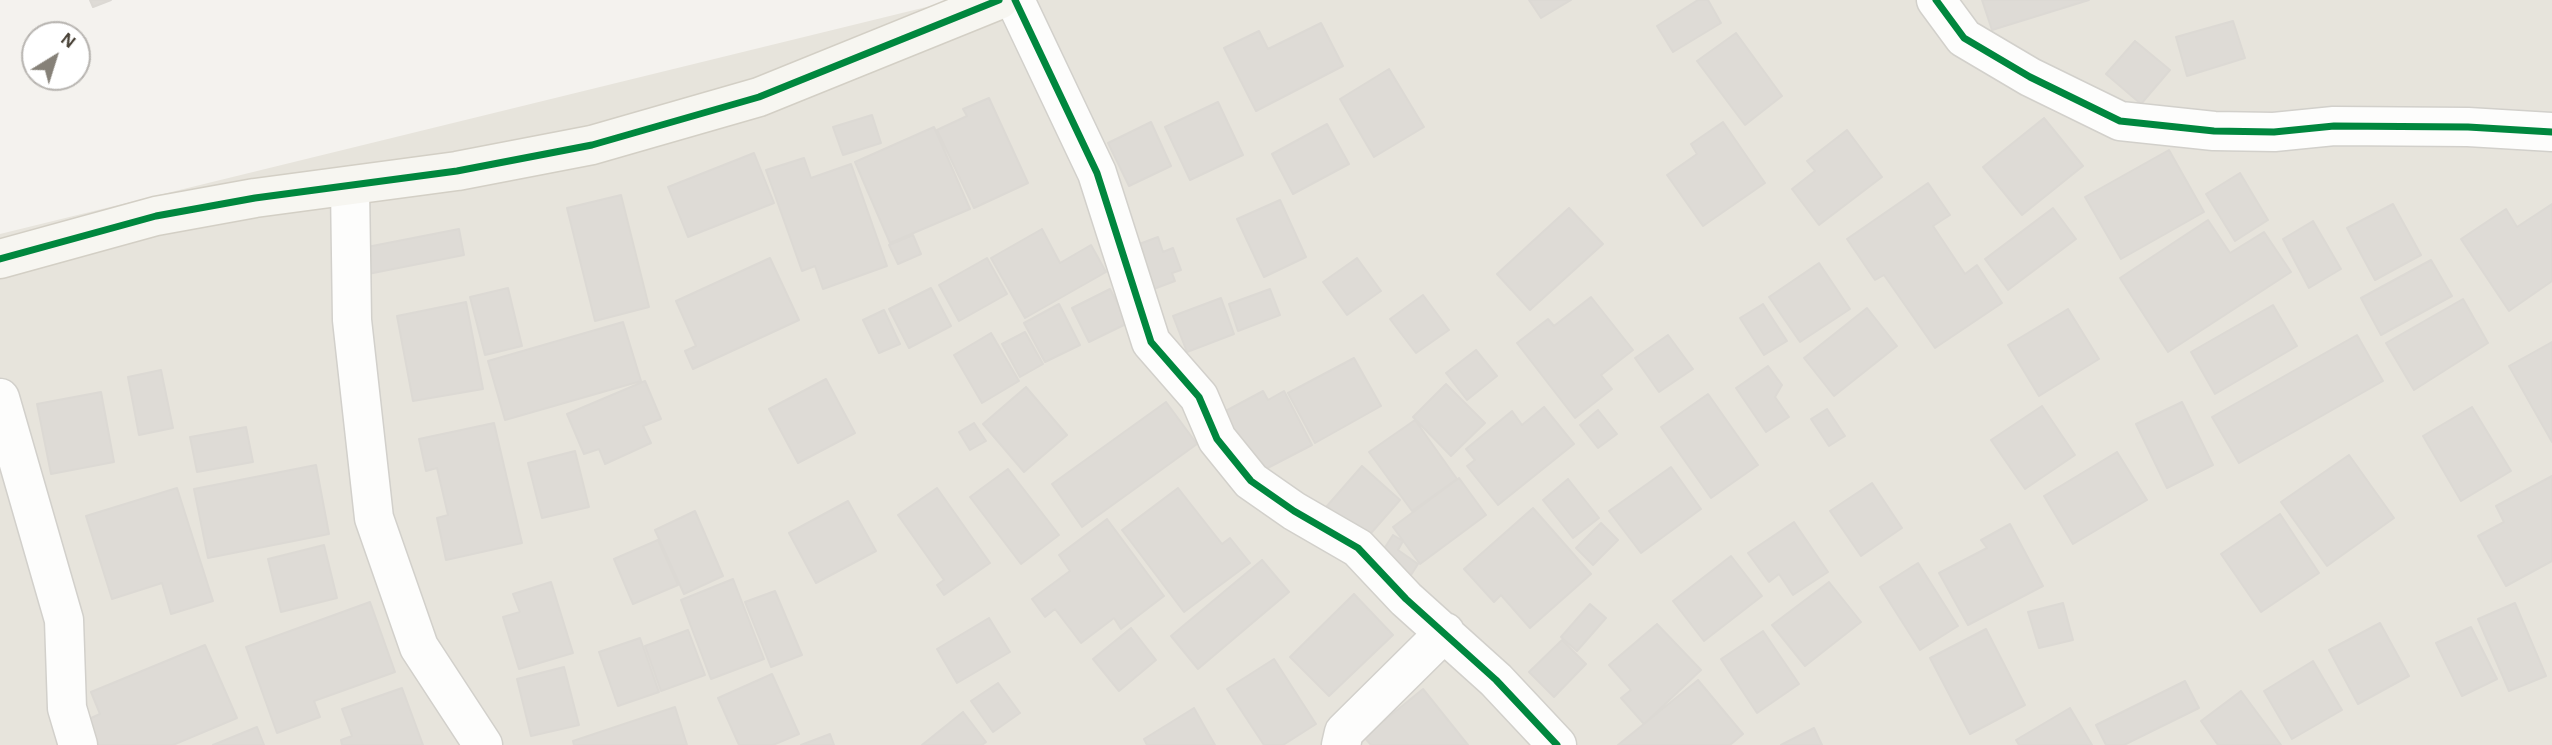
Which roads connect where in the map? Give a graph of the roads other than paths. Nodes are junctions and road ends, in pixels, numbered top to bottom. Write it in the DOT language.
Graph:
graph roads {
  1 [pos="999,0"];
  2 [pos="1015,0"];
  3 [pos="1936,0"];
  4 [pos="2552,132"];
  5 [pos="350,188"];
  6 [pos="0,259"];
  7 [pos="0,398"];
  8 [pos="1445,632"];
  9 [pos="78,745"];
  10 [pos="483,745"];
  11 [pos="1341,745"];
  12 [pos="1557,745"];
  1 -- 5 [label="street"];
  2 -- 8 [label="street"];
  3 -- 4 [label="street"];
  5 -- 6 [label="street"];
  5 -- 10 [label="street"];
  7 -- 9 [label="street"];
  8 -- 11 [label="street"];
  8 -- 12 [label="street"];
}
